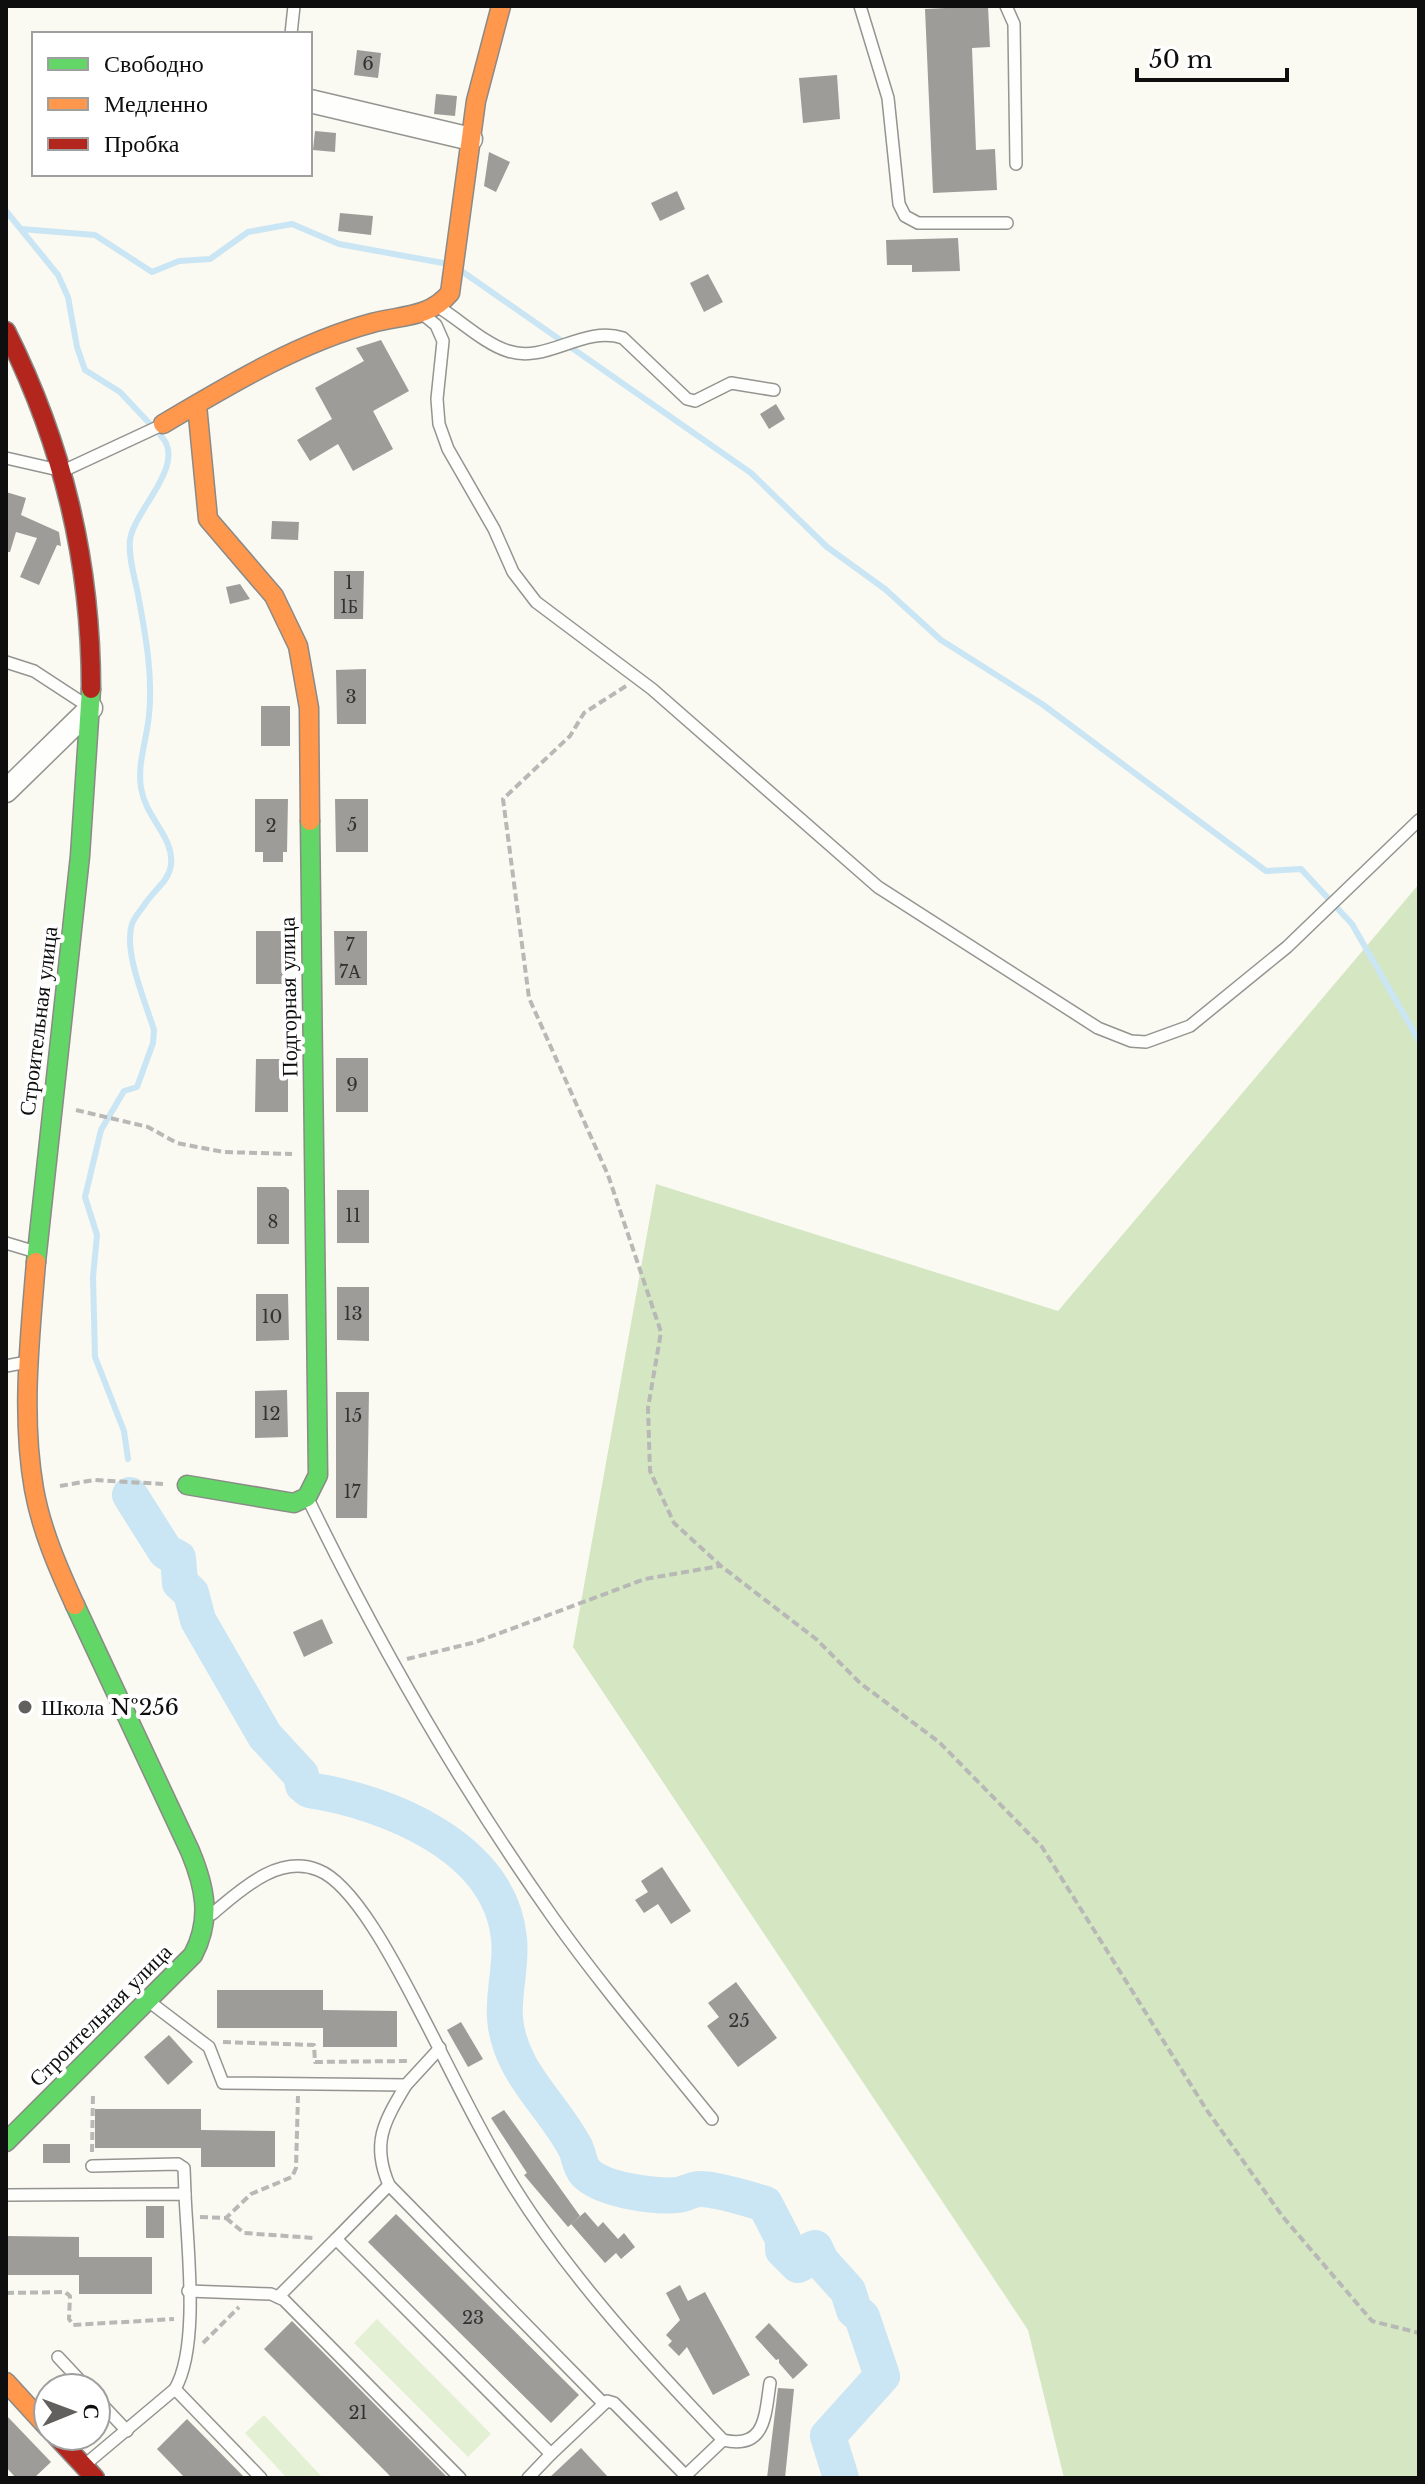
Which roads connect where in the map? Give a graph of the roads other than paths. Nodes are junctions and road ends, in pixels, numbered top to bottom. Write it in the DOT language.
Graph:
graph roads {
  1 [pos="294,6"];
  2 [pos="501,6"];
  3 [pos="860,6"];
  4 [pos="1006,6"];
  5 [pos="291,32"];
  6 [pos="312,101"];
  7 [pos="471,139"];
  8 [pos="1016,164"];
  9 [pos="1007,223"];
  10 [pos="432,312"];
  11 [pos="6,331"];
  12 [pos="774,390"];
  13 [pos="197,405"];
  14 [pos="163,424"];
  15 [pos="6,458"];
  16 [pos="63,471"];
  17 [pos="6,662"];
  18 [pos="91,708"];
  19 [pos="6,791"];
  20 [pos="1419,820"];
  21 [pos="6,1243"];
  22 [pos="36,1252"];
  23 [pos="32,1361"];
  24 [pos="6,1366"];
  25 [pos="187,1485"];
  26 [pos="307,1497"];
  27 [pos="206,1919"];
  28 [pos="148,2000"];
  29 [pos="440,2048"];
  30 [pos="406,2085"];
  31 [pos="712,2119"];
  32 [pos="6,2142"];
  33 [pos="92,2166"];
  34 [pos="389,2185"];
  35 [pos="185,2194"];
  36 [pos="6,2195"];
  37 [pos="336,2239"];
  38 [pos="188,2291"];
  39 [pos="278,2297"];
  40 [pos="58,2357"];
  41 [pos="72,2372"];
  42 [pos="6,2382"];
  43 [pos="770,2383"];
  44 [pos="175,2389"];
  45 [pos="603,2403"];
  46 [pos="32,2410"];
  47 [pos="112,2415"];
  48 [pos="127,2431"];
  49 [pos="723,2440"];
  50 [pos="71,2452"];
  51 [pos="551,2454"];
  52 [pos="89,2472"];
  53 [pos="685,2477"];
  54 [pos="261,2478"];
  55 [pos="460,2478"];
  56 [pos="528,2478"];
  1 -- 5 [label="lane"];
  2 -- 7 [label="street"];
  3 -- 9 [label="lane"];
  4 -- 8 [label="lane"];
  6 -- 7 [label="street"];
  7 -- 10 [label="street"];
  10 -- 12 [label="lane"];
  10 -- 13 [label="street"];
  10 -- 20 [label="lane"];
  11 -- 16 [label="street, Строительная улица"];
  13 -- 14 [label="street"];
  13 -- 26 [label="street, Подгорная улица"];
  14 -- 16 [label="lane"];
  15 -- 16 [label="lane"];
  16 -- 18 [label="street, Строительная улица"];
  17 -- 18 [label="lane"];
  18 -- 19 [label="street"];
  18 -- 22 [label="street, Строительная улица"];
  21 -- 22 [label="lane"];
  22 -- 23 [label="street, Строительная улица"];
  23 -- 24 [label="lane"];
  23 -- 27 [label="street, Строительная улица"];
  25 -- 26 [label="street"];
  26 -- 31 [label="lane"];
  27 -- 28 [label="street, Строительная улица"];
  27 -- 29 [label="lane"];
  28 -- 30 [label="lane"];
  28 -- 32 [label="street, Строительная улица"];
  29 -- 30 [label="lane"];
  29 -- 49 [label="lane"];
  30 -- 34 [label="lane"];
  33 -- 35 [label="lane"];
  34 -- 37 [label="lane"];
  34 -- 45 [label="lane"];
  35 -- 36 [label="lane"];
  35 -- 38 [label="lane"];
  37 -- 39 [label="lane"];
  37 -- 51 [label="lane"];
  38 -- 39 [label="lane"];
  38 -- 44 [label="lane"];
  39 -- 55 [label="lane"];
  40 -- 41 [label="lane"];
  42 -- 46 [label="street"];
  43 -- 49 [label="lane"];
  44 -- 48 [label="lane"];
  44 -- 54 [label="lane"];
  45 -- 51 [label="lane"];
  45 -- 53 [label="lane"];
  47 -- 48 [label="lane"];
  48 -- 52 [label="lane"];
  49 -- 53 [label="lane"];
  50 -- 52 [label="street"];
  51 -- 56 [label="lane"];
}
